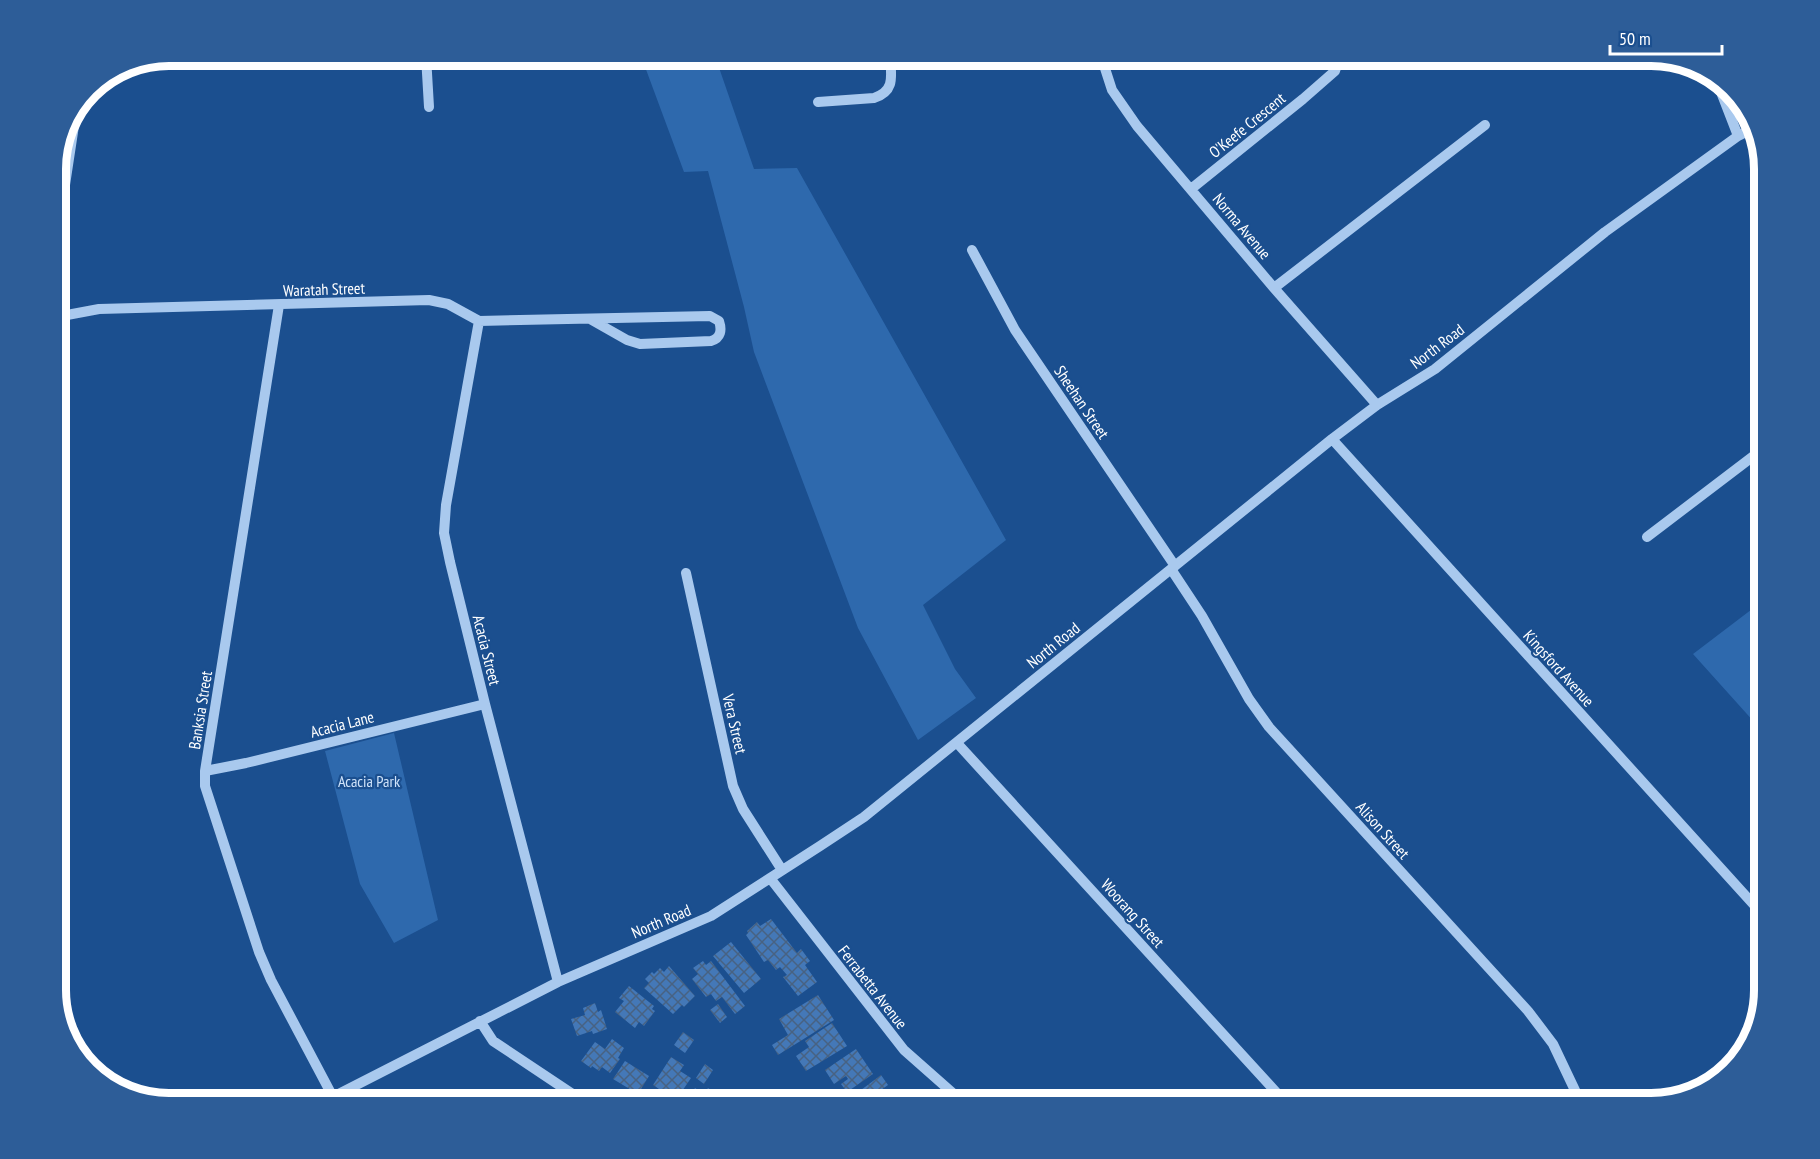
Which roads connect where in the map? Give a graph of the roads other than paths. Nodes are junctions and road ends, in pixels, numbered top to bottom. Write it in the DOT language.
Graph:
graph roads {
  1 [pos="427,66"];
  2 [pos="890,66"];
  3 [pos="1104,66"];
  4 [pos="1337,66"];
  5 [pos="1722,94"];
  6 [pos="818,102"];
  7 [pos="429,108"];
  8 [pos="1485,124"];
  9 [pos="1747,132"];
  10 [pos="73,133"];
  11 [pos="1738,136"];
  12 [pos="66,178"];
  13 [pos="1191,189"];
  14 [pos="972,250"];
  15 [pos="1274,288"];
  16 [pos="279,305"];
  17 [pos="66,316"];
  18 [pos="591,320"];
  19 [pos="479,321"];
  20 [pos="1377,405"];
  21 [pos="1332,439"];
  22 [pos="1754,456"];
  23 [pos="1647,537"];
  24 [pos="1173,567"];
  25 [pos="686,573"];
  26 [pos="485,704"];
  27 [pos="957,743"];
  28 [pos="205,771"];
  29 [pos="782,870"];
  30 [pos="770,878"];
  31 [pos="1754,905"];
  32 [pos="558,982"];
  33 [pos="480,1021"];
  34 [pos="331,1093"];
  35 [pos="341,1093"];
  36 [pos="569,1093"];
  37 [pos="952,1093"];
  38 [pos="1276,1093"];
  39 [pos="1576,1093"];
  1 -- 7 [label="street"];
  2 -- 6 [label="street"];
  3 -- 13 [label="street, Norma Avenue"];
  4 -- 13 [label="street, O'Keefe Crescent"];
  5 -- 11 [label="street"];
  8 -- 15 [label="street"];
  9 -- 11 [label="street, North Road"];
  10 -- 12 [label="street"];
  11 -- 20 [label="street, North Road"];
  13 -- 15 [label="street, Norma Avenue"];
  14 -- 24 [label="street, Sheehan Street"];
  15 -- 20 [label="street, Norma Avenue"];
  16 -- 17 [label="street, Waratah Street"];
  16 -- 19 [label="street, Waratah Street"];
  16 -- 28 [label="street, Banksia Street"];
  18 -- 18 [label="street, Waratah Street"];
  18 -- 19 [label="street, Waratah Street"];
  19 -- 26 [label="street, Acacia Street"];
  20 -- 21 [label="street, North Road"];
  21 -- 24 [label="street, North Road"];
  21 -- 31 [label="street, Kingsford Avenue"];
  22 -- 23 [label="street"];
  24 -- 27 [label="street, North Road"];
  24 -- 39 [label="street, Alison Street"];
  25 -- 29 [label="street, Vera Street"];
  26 -- 28 [label="street, Acacia Lane"];
  26 -- 32 [label="street, Acacia Street"];
  27 -- 29 [label="street, North Road"];
  27 -- 38 [label="street, Woorang Street"];
  28 -- 34 [label="street, Banksia Street"];
  29 -- 30 [label="street, North Road"];
  30 -- 32 [label="street, North Road"];
  30 -- 37 [label="street, Ferrabetta Avenue"];
  32 -- 33 [label="street, North Road"];
  33 -- 35 [label="street, North Road"];
  33 -- 36 [label="street"];
}
